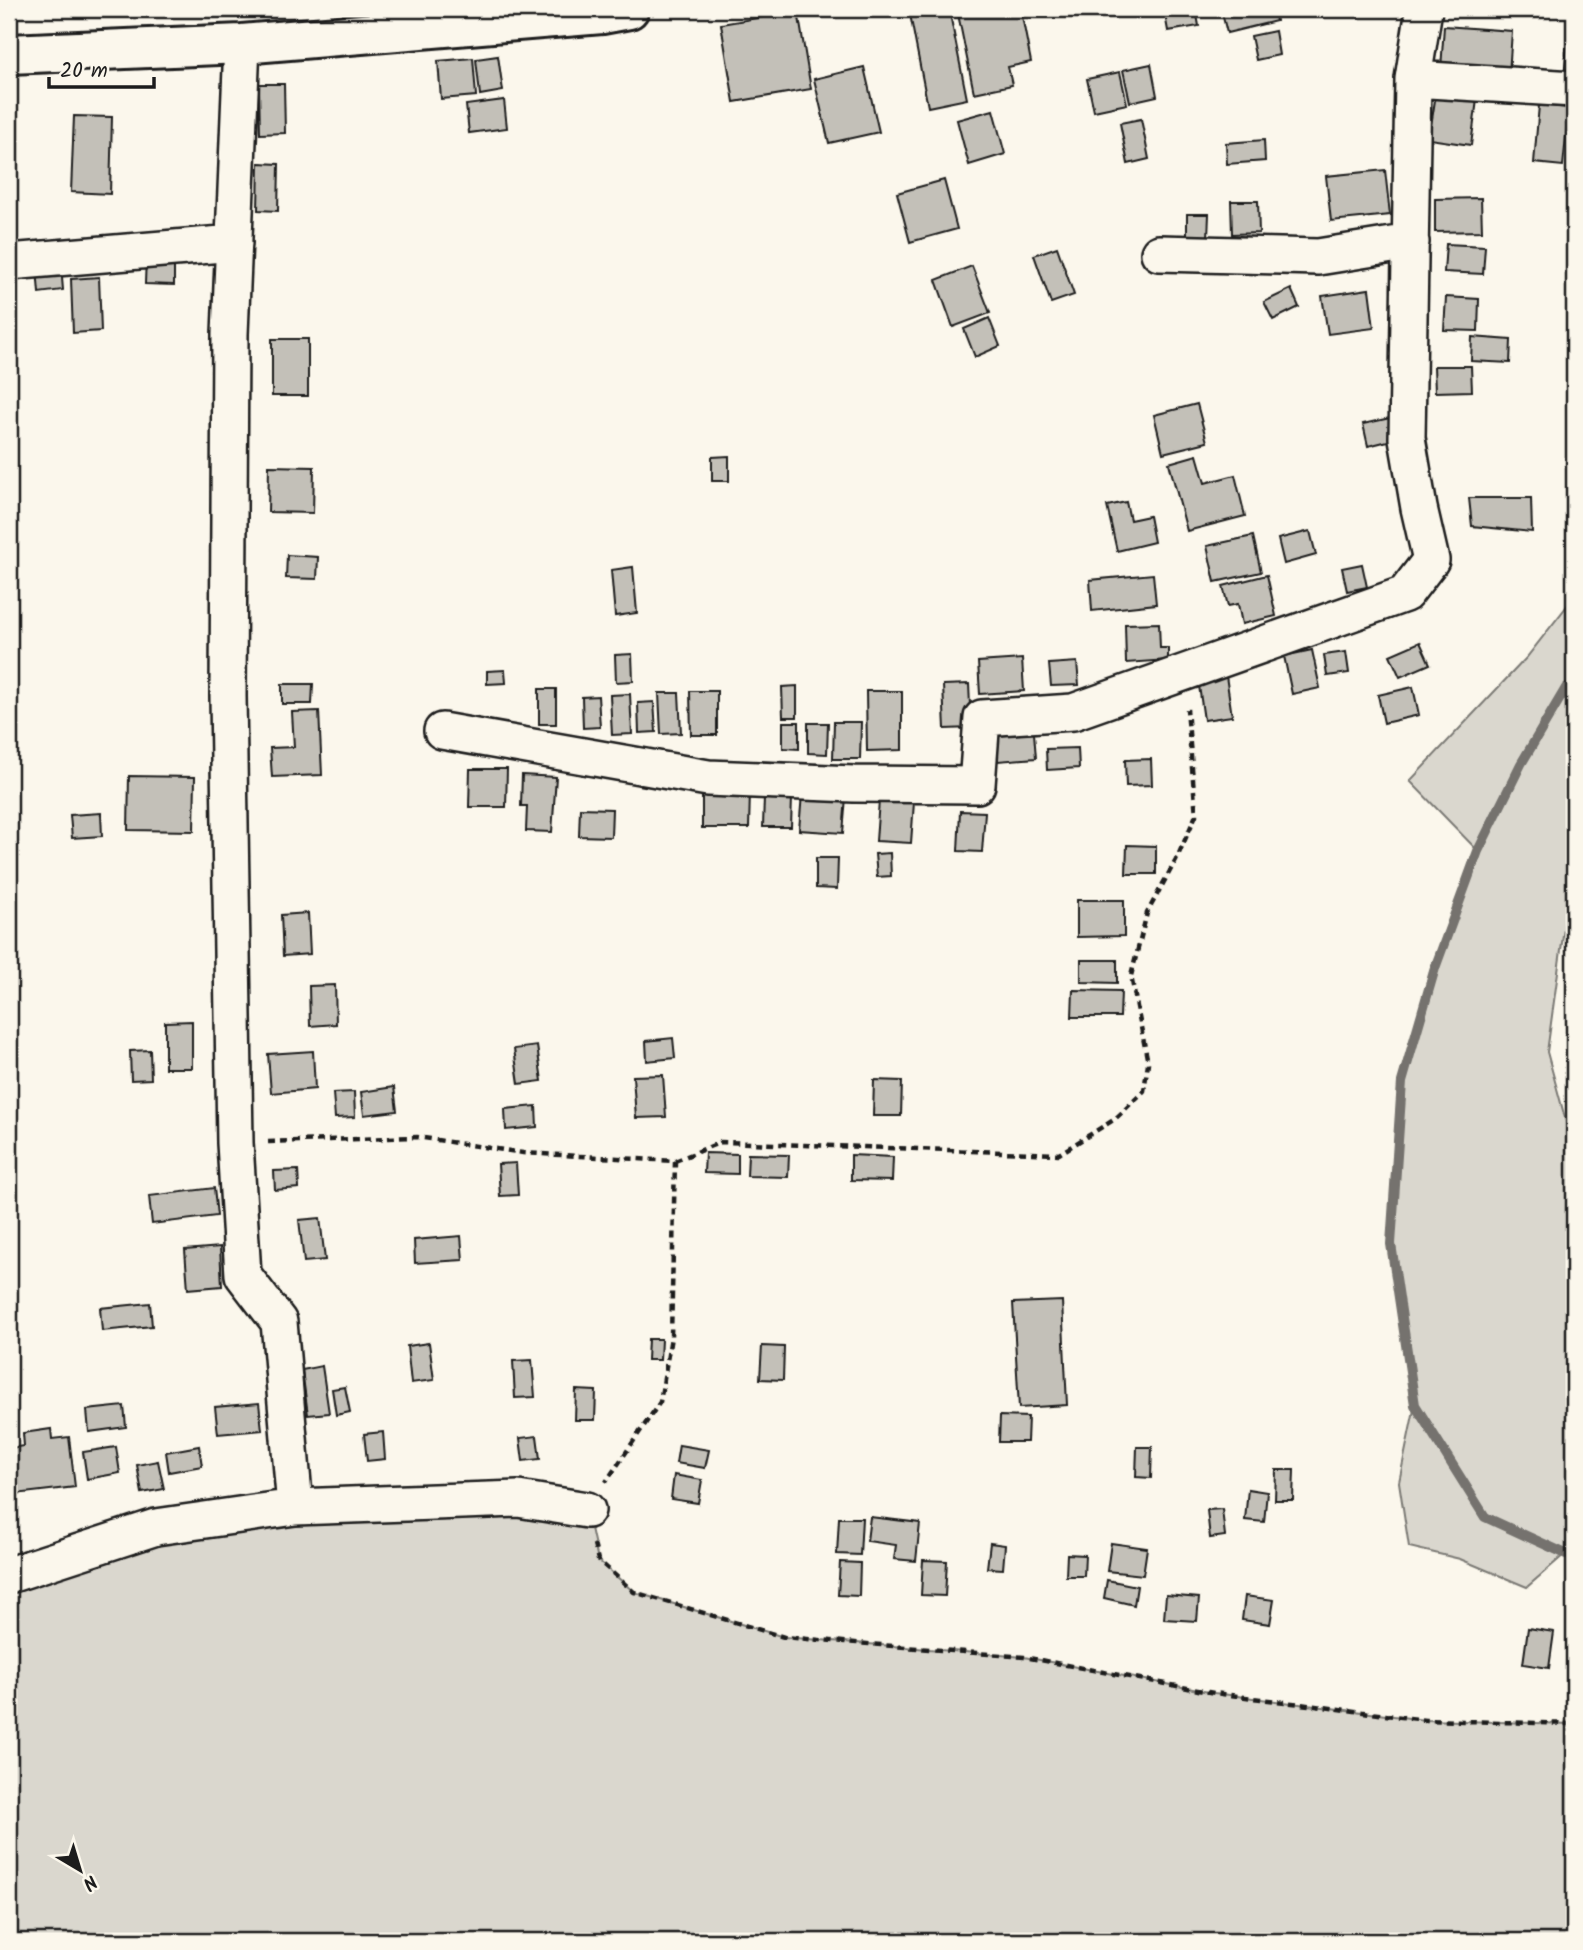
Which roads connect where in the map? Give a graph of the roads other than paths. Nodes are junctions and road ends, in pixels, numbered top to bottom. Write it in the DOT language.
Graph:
graph roads {
  1 [pos="629,9"];
  2 [pos="1424,9"];
  3 [pos="242,44"];
  4 [pos="9,54"];
  5 [pos="1413,79"];
  6 [pos="1574,89"];
  7 [pos="1411,242"];
  8 [pos="234,243"];
  9 [pos="1159,253"];
  10 [pos="9,262"];
  11 [pos="442,731"];
  12 [pos="295,1507"];
  13 [pos="587,1510"];
  14 [pos="9,1575"];
  1 -- 3 [label="main road"];
  2 -- 5 [label="street"];
  3 -- 4 [label="main road"];
  3 -- 8 [label="street"];
  5 -- 6 [label="street"];
  5 -- 7 [label="street"];
  7 -- 9 [label="street"];
  7 -- 11 [label="street"];
  8 -- 10 [label="street"];
  8 -- 12 [label="street"];
  12 -- 13 [label="street"];
  12 -- 14 [label="street"];
}
